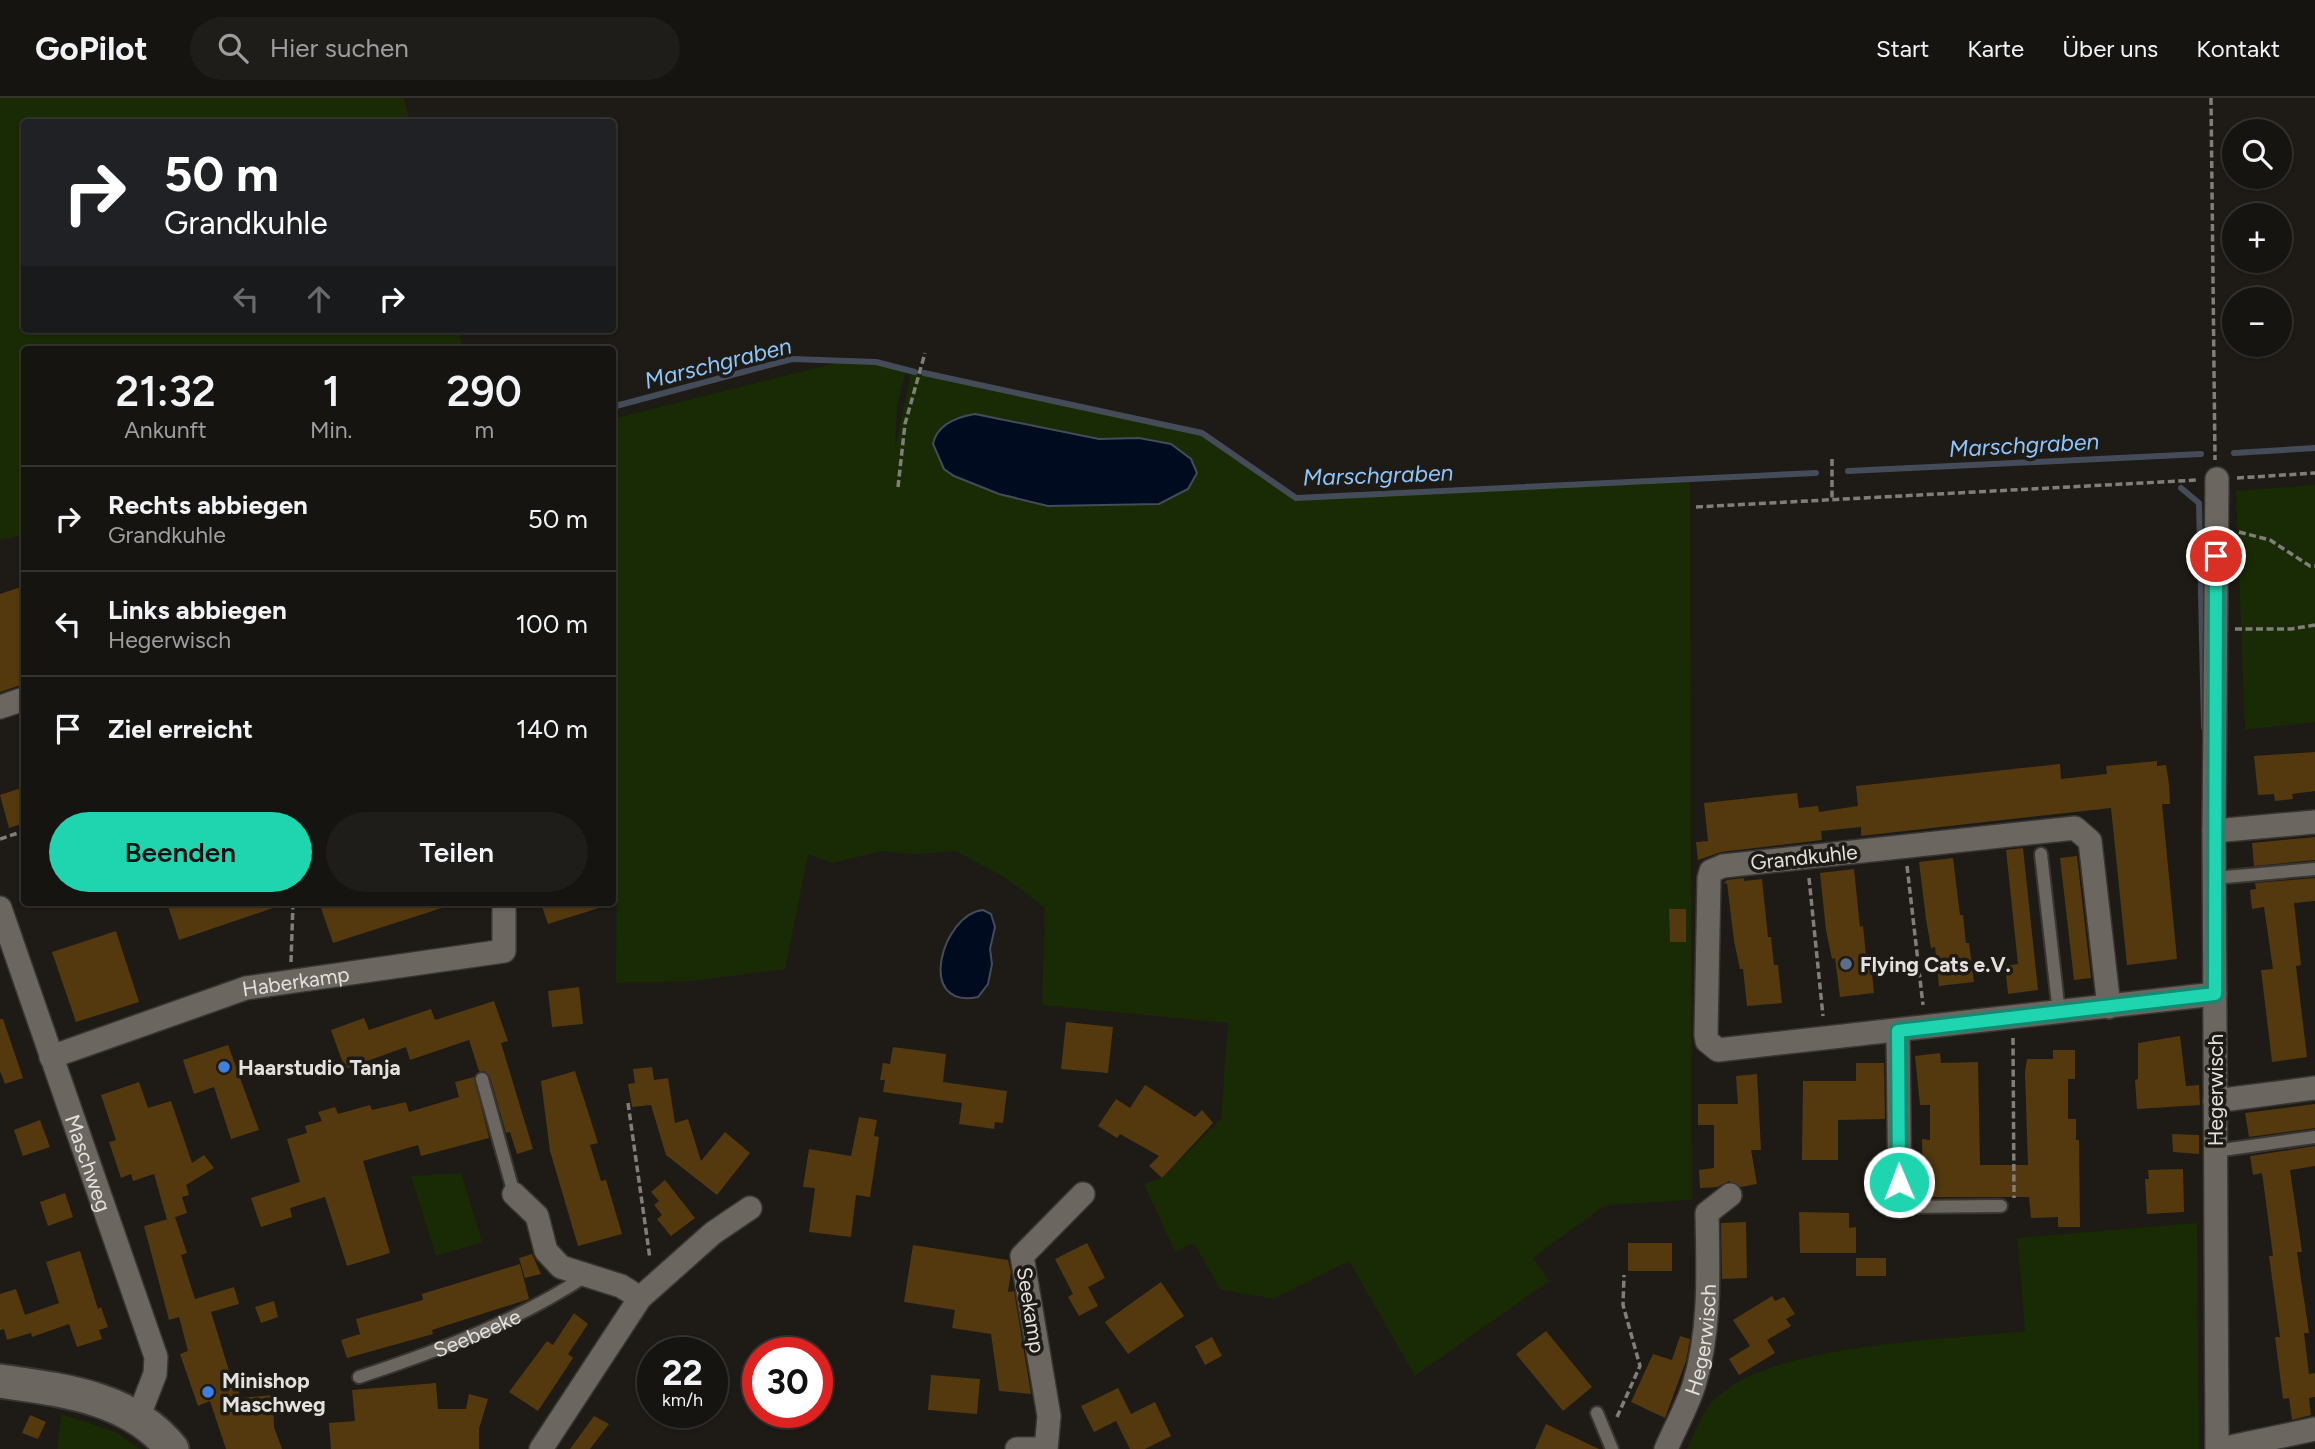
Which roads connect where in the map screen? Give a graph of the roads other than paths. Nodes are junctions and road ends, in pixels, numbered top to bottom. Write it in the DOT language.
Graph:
graph roads {
  1 [pos="2217,480"];
  2 [pos="21,700"];
  3 [pos="0,707"];
  4 [pos="2315,822"];
  5 [pos="2214,831"];
  6 [pos="2041,854"];
  7 [pos="2315,869"];
  8 [pos="2214,878"];
  9 [pos="504,906"];
  10 [pos="0,908"];
  11 [pos="2215,994"];
  12 [pos="2109,1007"];
  13 [pos="2059,1013"];
  14 [pos="1898,1031"];
  15 [pos="51,1057"];
  16 [pos="482,1079"];
  17 [pos="2315,1088"];
  18 [pos="2215,1101"];
  19 [pos="2315,1137"];
  20 [pos="2215,1151"];
  21 [pos="514,1194"];
  22 [pos="1083,1194"];
  23 [pos="1730,1195"];
  24 [pos="2001,1206"];
  25 [pos="1900,1207"];
  26 [pos="751,1208"];
  27 [pos="588,1275"];
  28 [pos="647,1291"];
  29 [pos="359,1377"];
  30 [pos="0,1381"];
  31 [pos="1597,1413"];
  32 [pos="138,1418"];
  33 [pos="2315,1429"];
  34 [pos="1610,1443"];
  35 [pos="172,1449"];
  36 [pos="541,1449"];
  37 [pos="1017,1449"];
  38 [pos="1039,1449"];
  39 [pos="1046,1449"];
  40 [pos="1666,1449"];
  41 [pos="2219,1449"];
  1 -- 5 [label="street, Hegerwisch"];
  2 -- 3 [label="street"];
  4 -- 5 [label="street"];
  5 -- 8 [label="street, Hegerwisch"];
  6 -- 13 [label="lane"];
  7 -- 8 [label="lane"];
  8 -- 11 [label="street, Hegerwisch"];
  9 -- 15 [label="street, Haberkamp"];
  10 -- 15 [label="street, Maschweg"];
  11 -- 12 [label="street, Grandkuhle"];
  11 -- 18 [label="street, Hegerwisch"];
  12 -- 13 [label="street, Grandkuhle"];
  12 -- 14 [label="street, Grandkuhle"];
  13 -- 14 [label="street, Grandkuhle"];
  14 -- 25 [label="street"];
  15 -- 32 [label="street, Maschweg"];
  16 -- 21 [label="lane"];
  17 -- 18 [label="street"];
  18 -- 20 [label="street, Hegerwisch"];
  19 -- 20 [label="lane"];
  20 -- 41 [label="street, Hegerwisch"];
  21 -- 27 [label="street"];
  22 -- 39 [label="street, Seekamp"];
  23 -- 40 [label="street, Hegerwisch"];
  24 -- 25 [label="lane"];
  26 -- 28 [label="street"];
  27 -- 28 [label="street"];
  27 -- 29 [label="lane, Seebeeke"];
  28 -- 36 [label="street"];
  30 -- 32 [label="main road"];
  31 -- 34 [label="lane"];
  32 -- 35 [label="main road"];
  33 -- 41 [label="street"];
  37 -- 38 [label="street"];
}
